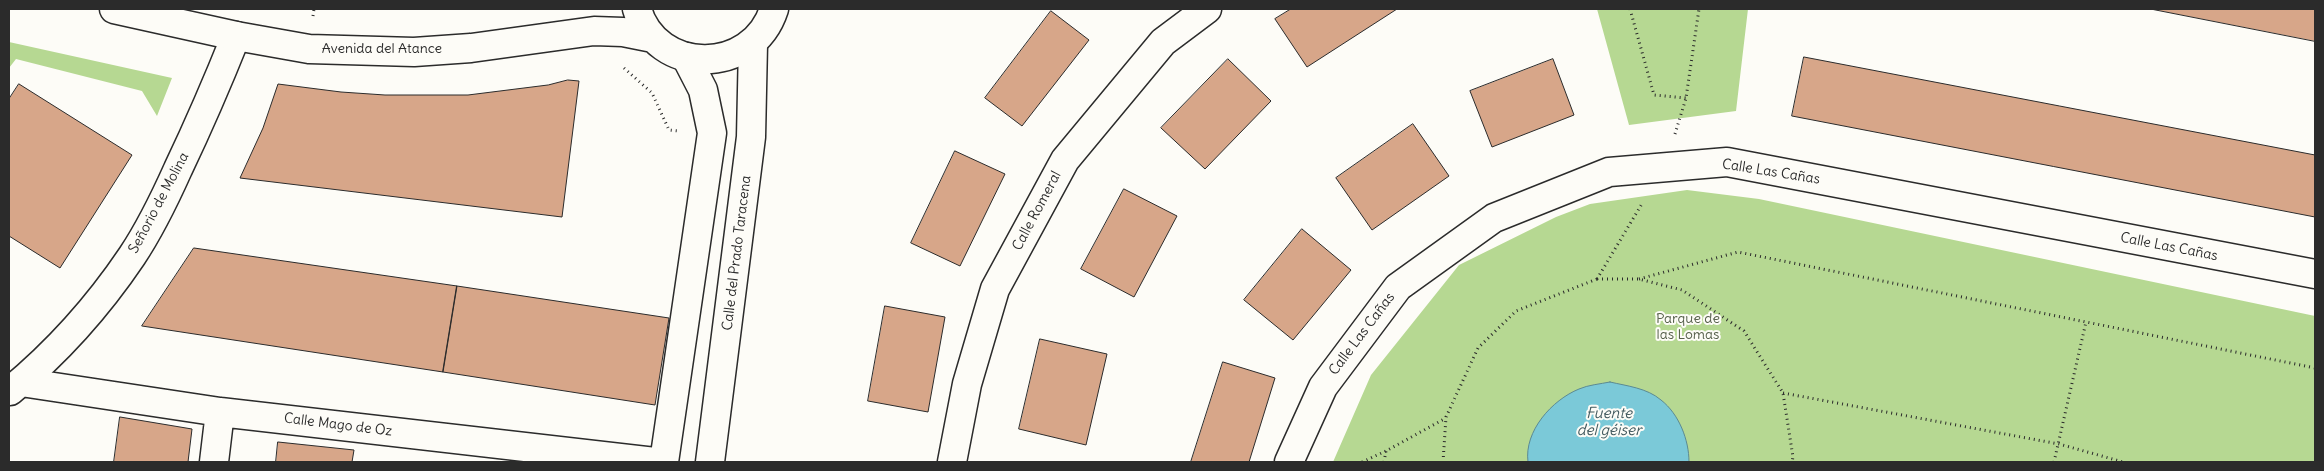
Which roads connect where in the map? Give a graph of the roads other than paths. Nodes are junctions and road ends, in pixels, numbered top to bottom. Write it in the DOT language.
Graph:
graph roads {
  1 [pos="114,9"];
  2 [pos="637,9"];
  3 [pos="774,9"];
  4 [pos="1207,9"];
  5 [pos="236,36"];
  6 [pos="653,38"];
  7 [pos="753,44"];
  8 [pos="686,56"];
  9 [pos="2315,274"];
  10 [pos="15,387"];
  11 [pos="220,412"];
  12 [pos="214,462"];
  13 [pos="655,462"];
  14 [pos="664,462"];
  15 [pos="710,462"];
  16 [pos="952,462"];
  17 [pos="1289,462"];
  1 -- 5 [label="street, Avenida del Atance"];
  2 -- 6 [label="street"];
  3 -- 7 [label="street"];
  4 -- 16 [label="street, Calle Romeral"];
  5 -- 6 [label="street, Avenida del Atance"];
  5 -- 10 [label="street, Señorio de Molina"];
  6 -- 8 [label="street"];
  7 -- 8 [label="street"];
  7 -- 15 [label="street, Calle del Prado Taracena"];
  8 -- 14 [label="street"];
  9 -- 17 [label="street, Calle Las Cañas"];
  10 -- 11 [label="street, Calle Mago de Oz"];
  11 -- 12 [label="street"];
  11 -- 13 [label="street, Calle Mago de Oz"];
}
